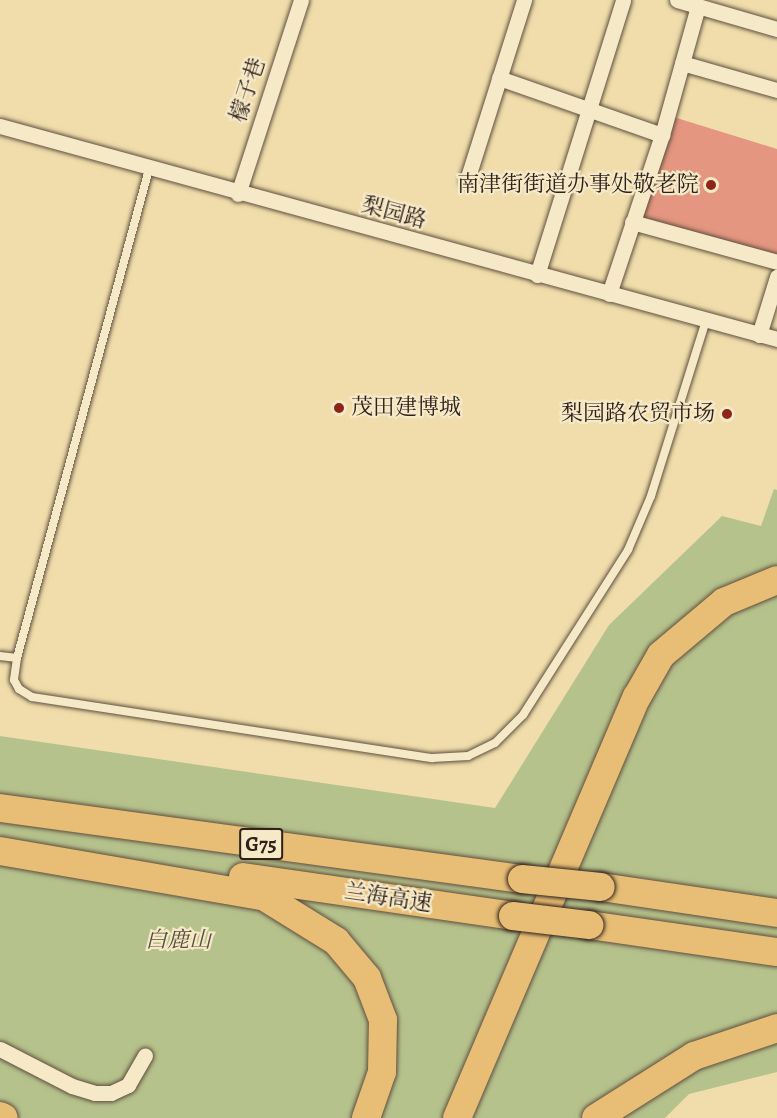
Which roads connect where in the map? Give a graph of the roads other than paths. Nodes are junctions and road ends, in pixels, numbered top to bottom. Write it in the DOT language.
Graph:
graph roads {
  1 [pos="301,0"];
  2 [pos="524,0"];
  3 [pos="623,0"];
  4 [pos="677,0"];
  5 [pos="698,6"];
  6 [pos="777,29"];
  7 [pos="682,63"];
  8 [pos="499,78"];
  9 [pos="777,90"];
  10 [pos="586,108"];
  11 [pos="0,126"];
  12 [pos="662,135"];
  13 [pos="149,169"];
  14 [pos="467,180"];
  15 [pos="238,194"];
  16 [pos="632,222"];
  17 [pos="777,262"];
  18 [pos="537,275"];
  19 [pos="777,278"];
  20 [pos="609,294"];
  21 [pos="706,321"];
  22 [pos="759,335"];
  23 [pos="777,339"];
  24 [pos="777,580"];
  25 [pos="777,596"];
  26 [pos="0,656"];
  27 [pos="17,658"];
  28 [pos="0,808"];
  29 [pos="0,842"];
  30 [pos="0,851"];
  31 [pos="601,887"];
  32 [pos="777,897"];
  33 [pos="777,913"];
  34 [pos="777,952"];
  35 [pos="777,1028"];
  36 [pos="0,1049"];
  37 [pos="145,1055"];
  38 [pos="366,1118"];
  39 [pos="457,1118"];
  40 [pos="473,1118"];
  41 [pos="596,1118"];
  1 -- 15 [label="street, 檬子巷"];
  2 -- 8 [label="street"];
  3 -- 10 [label="street"];
  4 -- 5 [label="street"];
  5 -- 6 [label="street"];
  5 -- 7 [label="street"];
  7 -- 9 [label="street"];
  7 -- 12 [label="street"];
  8 -- 10 [label="street"];
  8 -- 14 [label="street"];
  10 -- 12 [label="street"];
  10 -- 18 [label="street"];
  11 -- 13 [label="street, 梨园路"];
  12 -- 16 [label="street"];
  13 -- 15 [label="street, 梨园路"];
  13 -- 27 [label="lane"];
  15 -- 18 [label="street, 梨园路"];
  16 -- 17 [label="street"];
  16 -- 20 [label="street"];
  18 -- 20 [label="street, 梨园路"];
  19 -- 22 [label="street"];
  20 -- 21 [label="street, 梨园路"];
  21 -- 22 [label="street, 梨园路"];
  21 -- 27 [label="lane"];
  22 -- 23 [label="street, 梨园路"];
  24 -- 39 [label="highway"];
  25 -- 40 [label="highway"];
  26 -- 27 [label="lane"];
  28 -- 31 [label="highway, 兰海高速 / G75, bridge"];
  29 -- 34 [label="highway, 兰海高速 / G75, bridge"];
  30 -- 38 [label="highway"];
  31 -- 32 [label="highway"];
  31 -- 33 [label="highway, 兰海高速 / G75"];
  35 -- 41 [label="highway"];
  36 -- 37 [label="street"];
}
